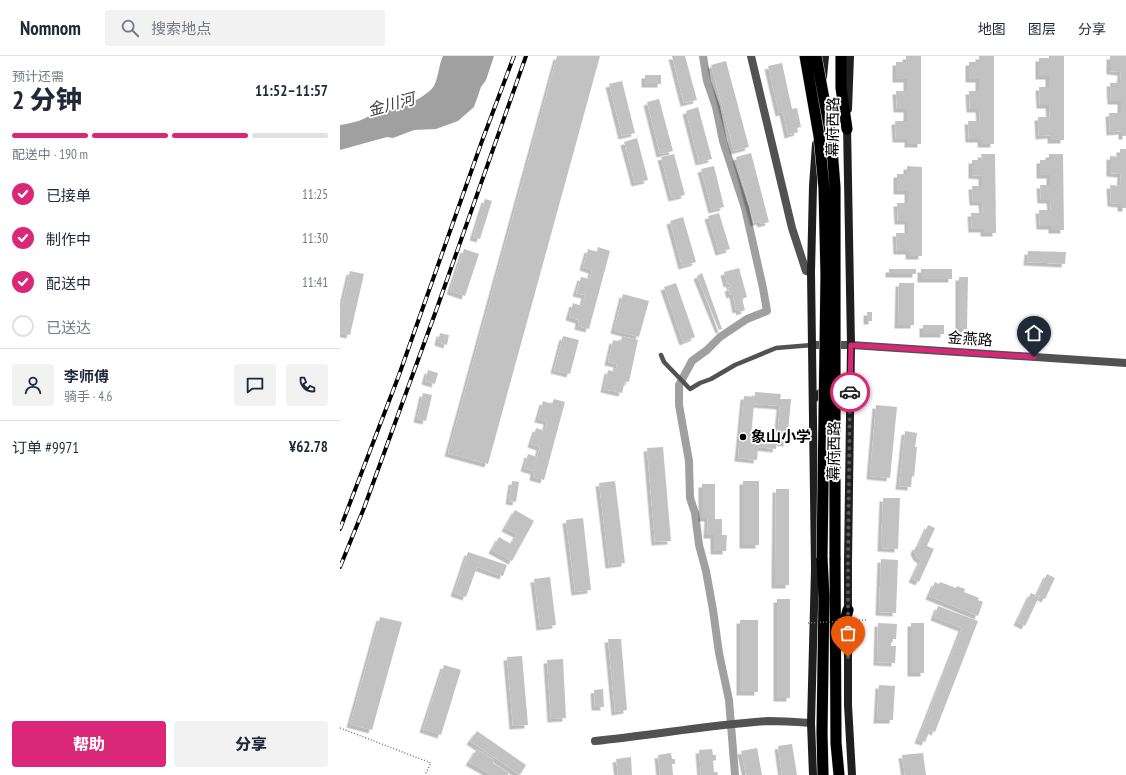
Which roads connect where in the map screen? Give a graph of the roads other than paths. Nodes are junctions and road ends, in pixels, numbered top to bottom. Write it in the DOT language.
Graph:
graph roads {
  1 [pos="751,56"];
  2 [pos="805,56"];
  3 [pos="816,56"];
  4 [pos="825,56"];
  5 [pos="841,56"];
  6 [pos="850,56"];
  7 [pos="847,129"];
  8 [pos="812,226"];
  9 [pos="811,272"];
  10 [pos="850,294"];
  11 [pos="829,295"];
  12 [pos="812,345"];
  13 [pos="829,345"];
  14 [pos="851,345"];
  15 [pos="661,355"];
  16 [pos="1126,363"];
  17 [pos="850,397"];
  18 [pos="813,400"];
  19 [pos="815,572"];
  20 [pos="824,597"];
  21 [pos="848,610"];
  22 [pos="836,653"];
  23 [pos="811,723"];
  24 [pos="595,741"];
  25 [pos="823,763"];
  26 [pos="813,775"];
  27 [pos="820,775"];
  28 [pos="824,775"];
  29 [pos="839,775"];
  30 [pos="852,775"];
  1 -- 9 [label="street"];
  2 -- 20 [label="highway, 幕府西路, bridge"];
  3 -- 22 [label="highway, 幕府西路, bridge"];
  4 -- 8 [label="main road, 幕府西路"];
  5 -- 7 [label="highway"];
  6 -- 7 [label="main road, 幕府西路"];
  7 -- 10 [label="main road, 幕府西路"];
  8 -- 9 [label="main road, 幕府西路"];
  8 -- 11 [label="main road"];
  9 -- 12 [label="main road, 幕府西路"];
  10 -- 11 [label="main road"];
  10 -- 14 [label="main road, 幕府西路"];
  11 -- 13 [label="main road"];
  12 -- 13 [label="street, 金燕路"];
  12 -- 15 [label="lane"];
  12 -- 18 [label="main road, 幕府西路"];
  13 -- 14 [label="street, 金燕路"];
  14 -- 16 [label="street, 金燕路"];
  14 -- 17 [label="main road, 幕府西路"];
  17 -- 18 [label="main road"];
  17 -- 21 [label="main road, 幕府西路"];
  18 -- 19 [label="main road, 幕府西路"];
  19 -- 20 [label="highway"];
  19 -- 23 [label="main road, 幕府西路"];
  20 -- 25 [label="highway, 幕府西路"];
  21 -- 22 [label="highway"];
  21 -- 30 [label="main road, 幕府西路"];
  22 -- 29 [label="highway, 幕府西路"];
  23 -- 24 [label="street"];
  23 -- 26 [label="main road, 幕府西路"];
  25 -- 27 [label="highway"];
  25 -- 28 [label="highway, 幕府西路"];
}
